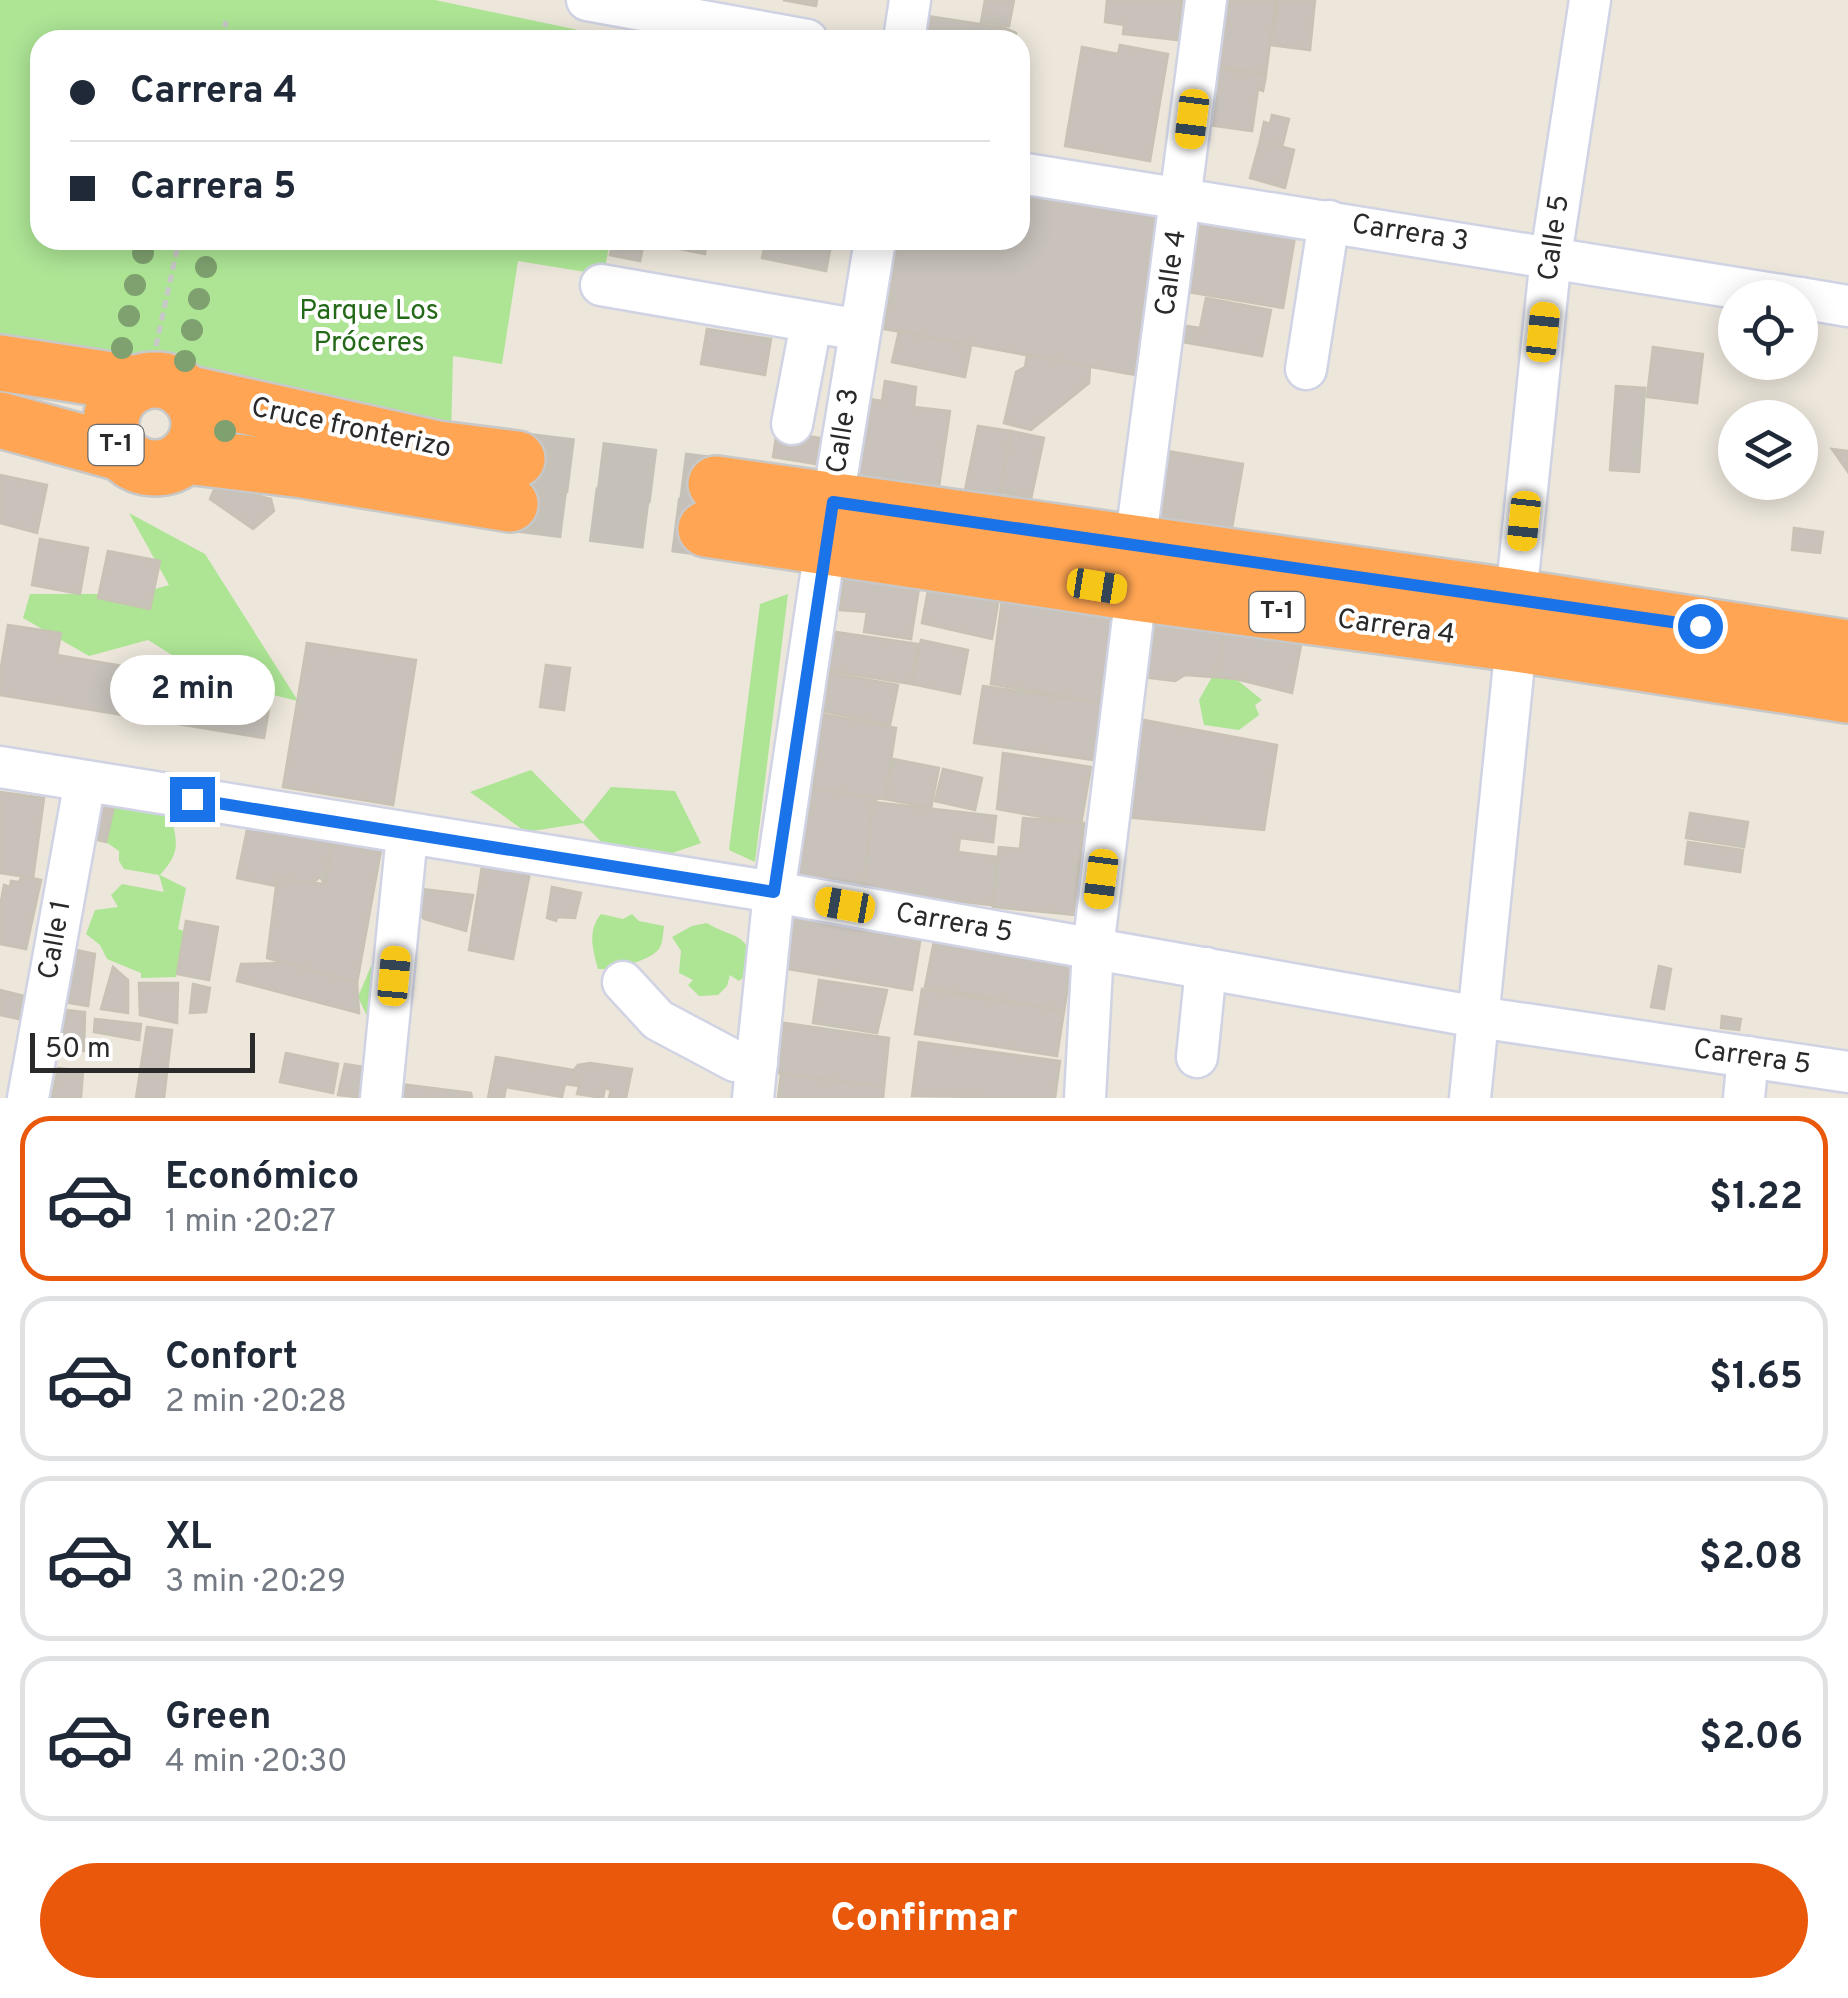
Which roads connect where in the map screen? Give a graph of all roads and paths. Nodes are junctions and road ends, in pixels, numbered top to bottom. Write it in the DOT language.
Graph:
graph roads {
  1 [pos="587,0"];
  2 [pos="910,0"];
  3 [pos="1206,0"];
  4 [pos="1590,0"];
  5 [pos="226,21"];
  6 [pos="224,30"];
  7 [pos="752,30"];
  8 [pos="906,30"];
  9 [pos="1030,175"];
  10 [pos="1182,198"];
  11 [pos="1329,221"];
  12 [pos="178,250"];
  13 [pos="873,250"];
  14 [pos="1551,256"];
  15 [pos="1718,284"];
  16 [pos="601,285"];
  17 [pos="1818,301"];
  18 [pos="1848,306"];
  19 [pos="811,324"];
  20 [pos="860,330"];
  21 [pos="0,363"];
  22 [pos="1306,369"];
  23 [pos="160,374"];
  24 [pos="0,420"];
  25 [pos="792,424"];
  26 [pos="122,454"];
  27 [pos="186,456"];
  28 [pos="711,506"];
  29 [pos="829,523"];
  30 [pos="1135,569"];
  31 [pos="1516,620"];
  32 [pos="1848,648"];
  33 [pos="1848,695"];
  34 [pos="0,767"];
  35 [pos="85,781"];
  36 [pos="407,835"];
  37 [pos="774,892"];
  38 [pos="1093,949"];
  39 [pos="1206,968"];
  40 [pos="622,982"];
  41 [pos="1478,1017"];
  42 [pos="1197,1058"];
  43 [pos="1748,1058"];
  44 [pos="1848,1072"];
  45 [pos="755,1081"];
  46 [pos="28,1098"];
  47 [pos="381,1098"];
  48 [pos="1085,1098"];
  49 [pos="1470,1098"];
  50 [pos="1744,1098"];
  1 -- 7 [label="street"];
  2 -- 8 [label="street"];
  3 -- 10 [label="street, Calle 4"];
  4 -- 14 [label="street, Calle 5"];
  5 -- 6 [label="path"];
  9 -- 10 [label="street, Carrera 3"];
  10 -- 11 [label="street, Carrera 3"];
  10 -- 30 [label="street, Calle 4"];
  11 -- 14 [label="street, Carrera 3"];
  11 -- 22 [label="street"];
  12 -- 23 [label="path"];
  13 -- 20 [label="street, Calle 3"];
  14 -- 15 [label="street, Carrera 3"];
  14 -- 31 [label="street, Calle 5"];
  16 -- 19 [label="street"];
  17 -- 18 [label="street, Carrera 3"];
  19 -- 20 [label="street"];
  19 -- 25 [label="street"];
  20 -- 29 [label="street, Calle 3"];
  21 -- 23 [label="highway, Cruce fronterizo / T-1"];
  23 -- 26 [label="highway, T-1"];
  23 -- 27 [label="highway"];
  23 -- 27 [label="highway, Cruce fronterizo / T-1"];
  24 -- 26 [label="highway, Cruce fronterizo / T-1"];
  26 -- 27 [label="highway, Cruce fronterizo / T-1"];
  28 -- 29 [label="highway, Carrera 4 / T-1"];
  29 -- 30 [label="highway, Carrera 4 / T-1"];
  29 -- 37 [label="street, Calle 3"];
  30 -- 31 [label="highway, Carrera 4 / T-1"];
  30 -- 38 [label="street, Calle 4"];
  31 -- 32 [label="highway, Carrera 4 / T-1"];
  31 -- 33 [label="highway, Carrera 4 / T-1"];
  31 -- 41 [label="street, Calle 5"];
  34 -- 35 [label="street, Carrera 5"];
  35 -- 36 [label="street, Carrera 5"];
  35 -- 46 [label="street, Calle 1"];
  36 -- 37 [label="street, Carrera 5"];
  36 -- 47 [label="street"];
  37 -- 38 [label="street, Carrera 5"];
  37 -- 45 [label="street, Calle 3"];
  38 -- 39 [label="street, Carrera 5"];
  38 -- 48 [label="street, Calle 4"];
  39 -- 41 [label="street, Carrera 5"];
  39 -- 42 [label="street"];
  40 -- 45 [label="street"];
  41 -- 43 [label="street, Carrera 5"];
  41 -- 49 [label="street, Calle 5"];
  43 -- 44 [label="street, Carrera 5"];
  43 -- 50 [label="street"];
}
